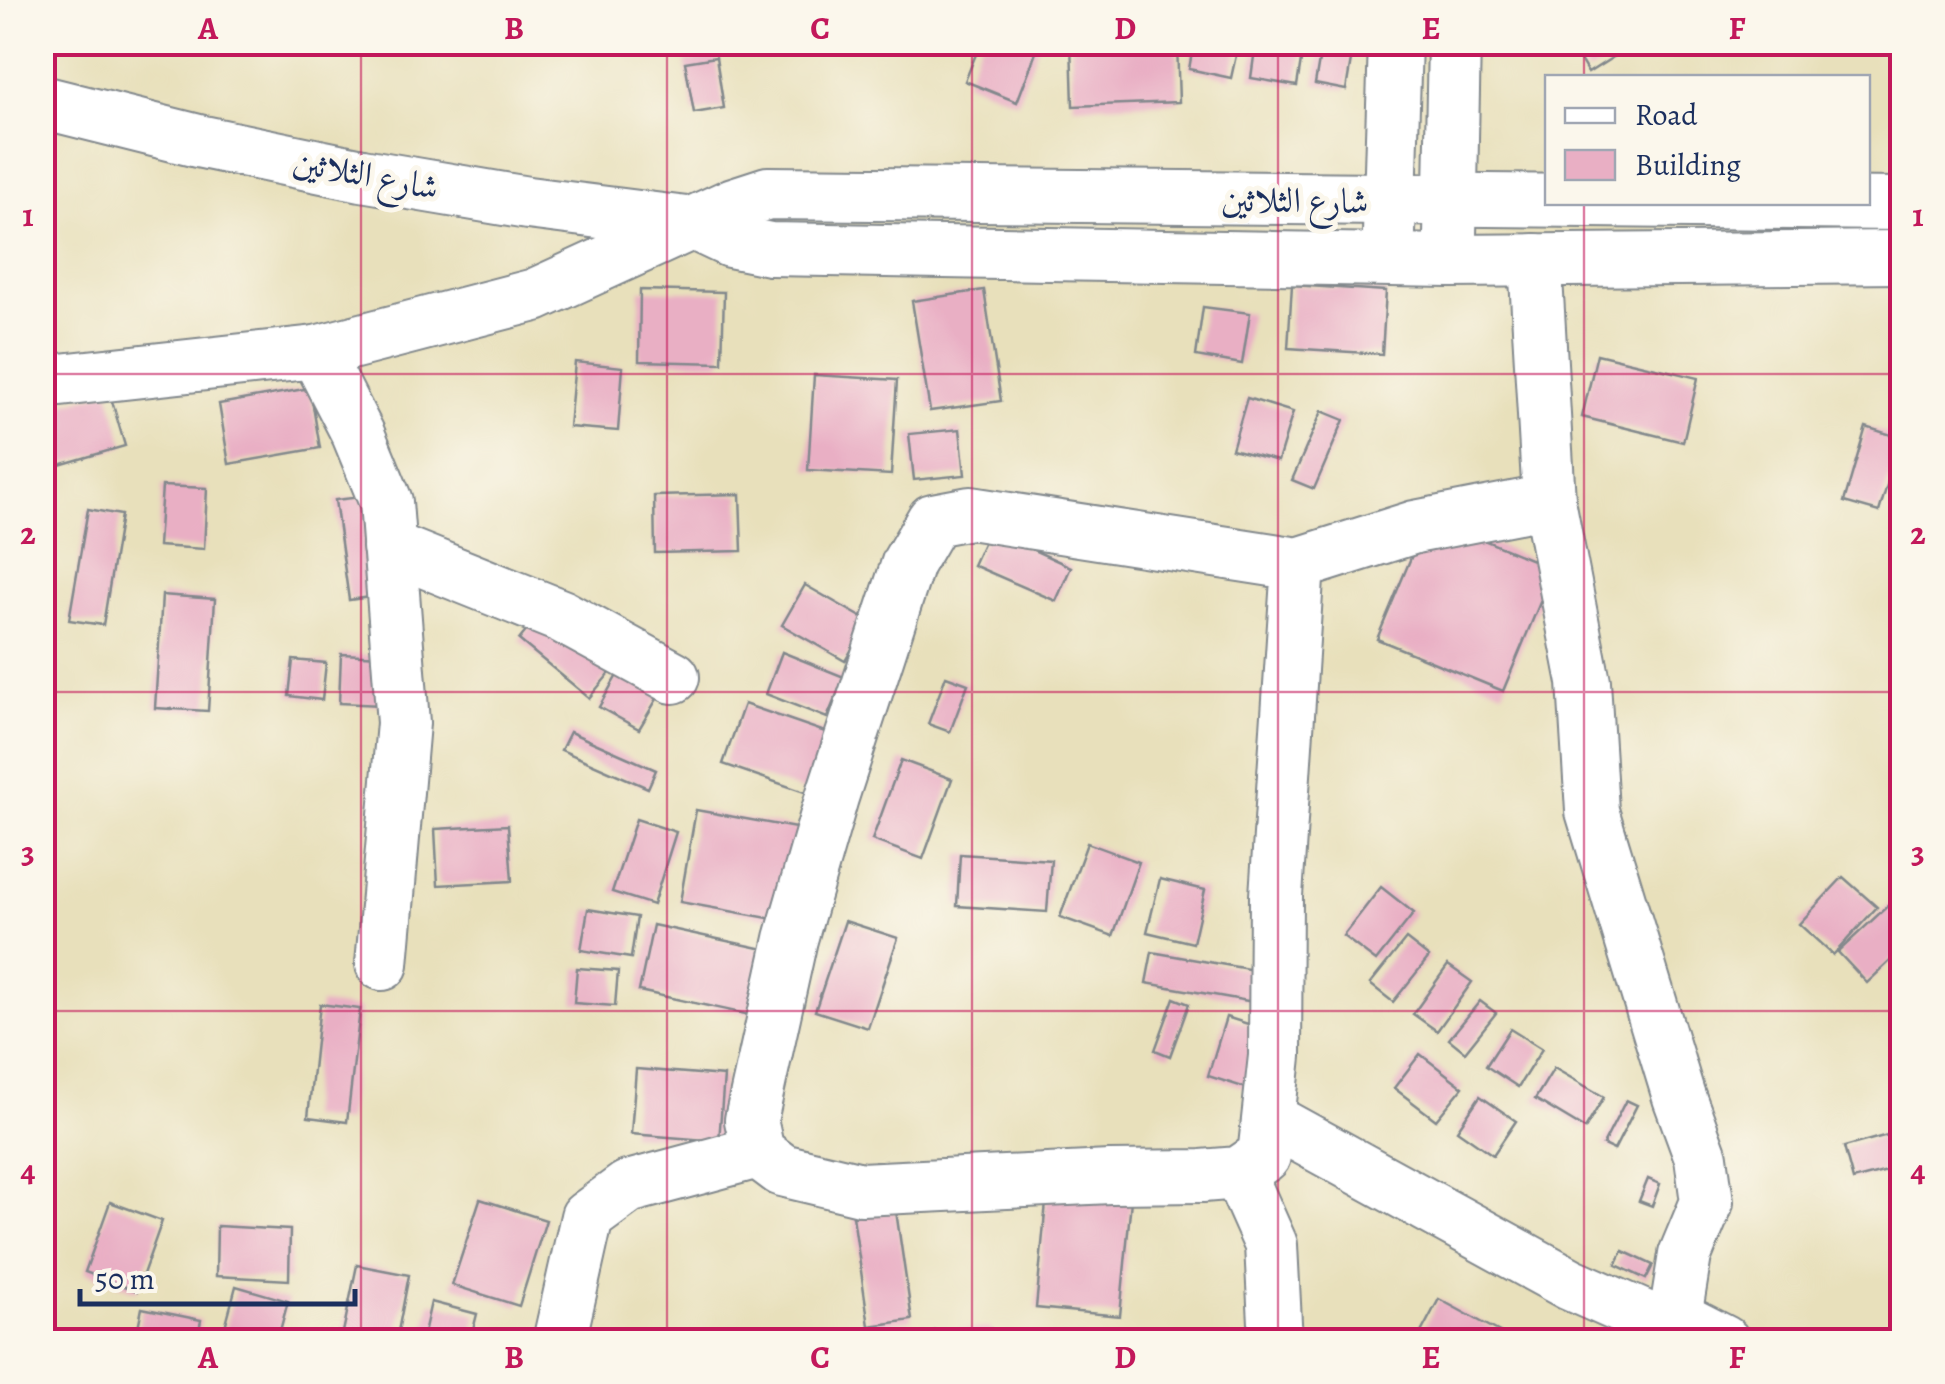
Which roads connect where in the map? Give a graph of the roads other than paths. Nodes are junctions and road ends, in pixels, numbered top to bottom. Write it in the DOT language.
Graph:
graph roads {
  1 [pos="1395,42"];
  2 [pos="1454,42"];
  3 [pos="42,102"];
  4 [pos="1389,202"];
  5 [pos="1450,202"];
  6 [pos="1545,202"];
  7 [pos="1870,204"];
  8 [pos="1902,204"];
  9 [pos="694,224"];
  10 [pos="1902,257"];
  11 [pos="1388,260"];
  12 [pos="1535,260"];
  13 [pos="1450,261"];
  14 [pos="316,352"];
  15 [pos="42,382"];
  16 [pos="1548,502"];
  17 [pos="389,547"];
  18 [pos="1298,564"];
  19 [pos="673,677"];
  20 [pos="382,964"];
  21 [pos="1271,1120"];
  22 [pos="758,1152"];
  23 [pos="1239,1173"];
  24 [pos="1676,1317"];
  25 [pos="559,1342"];
  26 [pos="1276,1342"];
  27 [pos="1724,1342"];
  1 -- 4 [label="street"];
  2 -- 5 [label="street"];
  3 -- 9 [label="street, شارع الثلاثين"];
  4 -- 5 [label="street, شارع الثلاثين"];
  4 -- 9 [label="street, شارع الثلاثين"];
  4 -- 11 [label="street"];
  5 -- 6 [label="street, شارع الثلاثين"];
  5 -- 13 [label="street"];
  7 -- 8 [label="street, شارع الثلاثين"];
  9 -- 11 [label="street, شارع الثلاثين"];
  9 -- 14 [label="street"];
  10 -- 12 [label="street, شارع الثلاثين"];
  11 -- 13 [label="street, شارع الثلاثين"];
  12 -- 13 [label="street, شارع الثلاثين"];
  12 -- 16 [label="street"];
  14 -- 15 [label="street"];
  14 -- 17 [label="street"];
  16 -- 18 [label="street"];
  16 -- 24 [label="street"];
  17 -- 19 [label="street"];
  17 -- 20 [label="street"];
  18 -- 21 [label="street"];
  18 -- 22 [label="street"];
  21 -- 23 [label="street"];
  21 -- 24 [label="street"];
  22 -- 23 [label="street"];
  22 -- 25 [label="street"];
  23 -- 26 [label="street"];
  24 -- 27 [label="street"];
}
